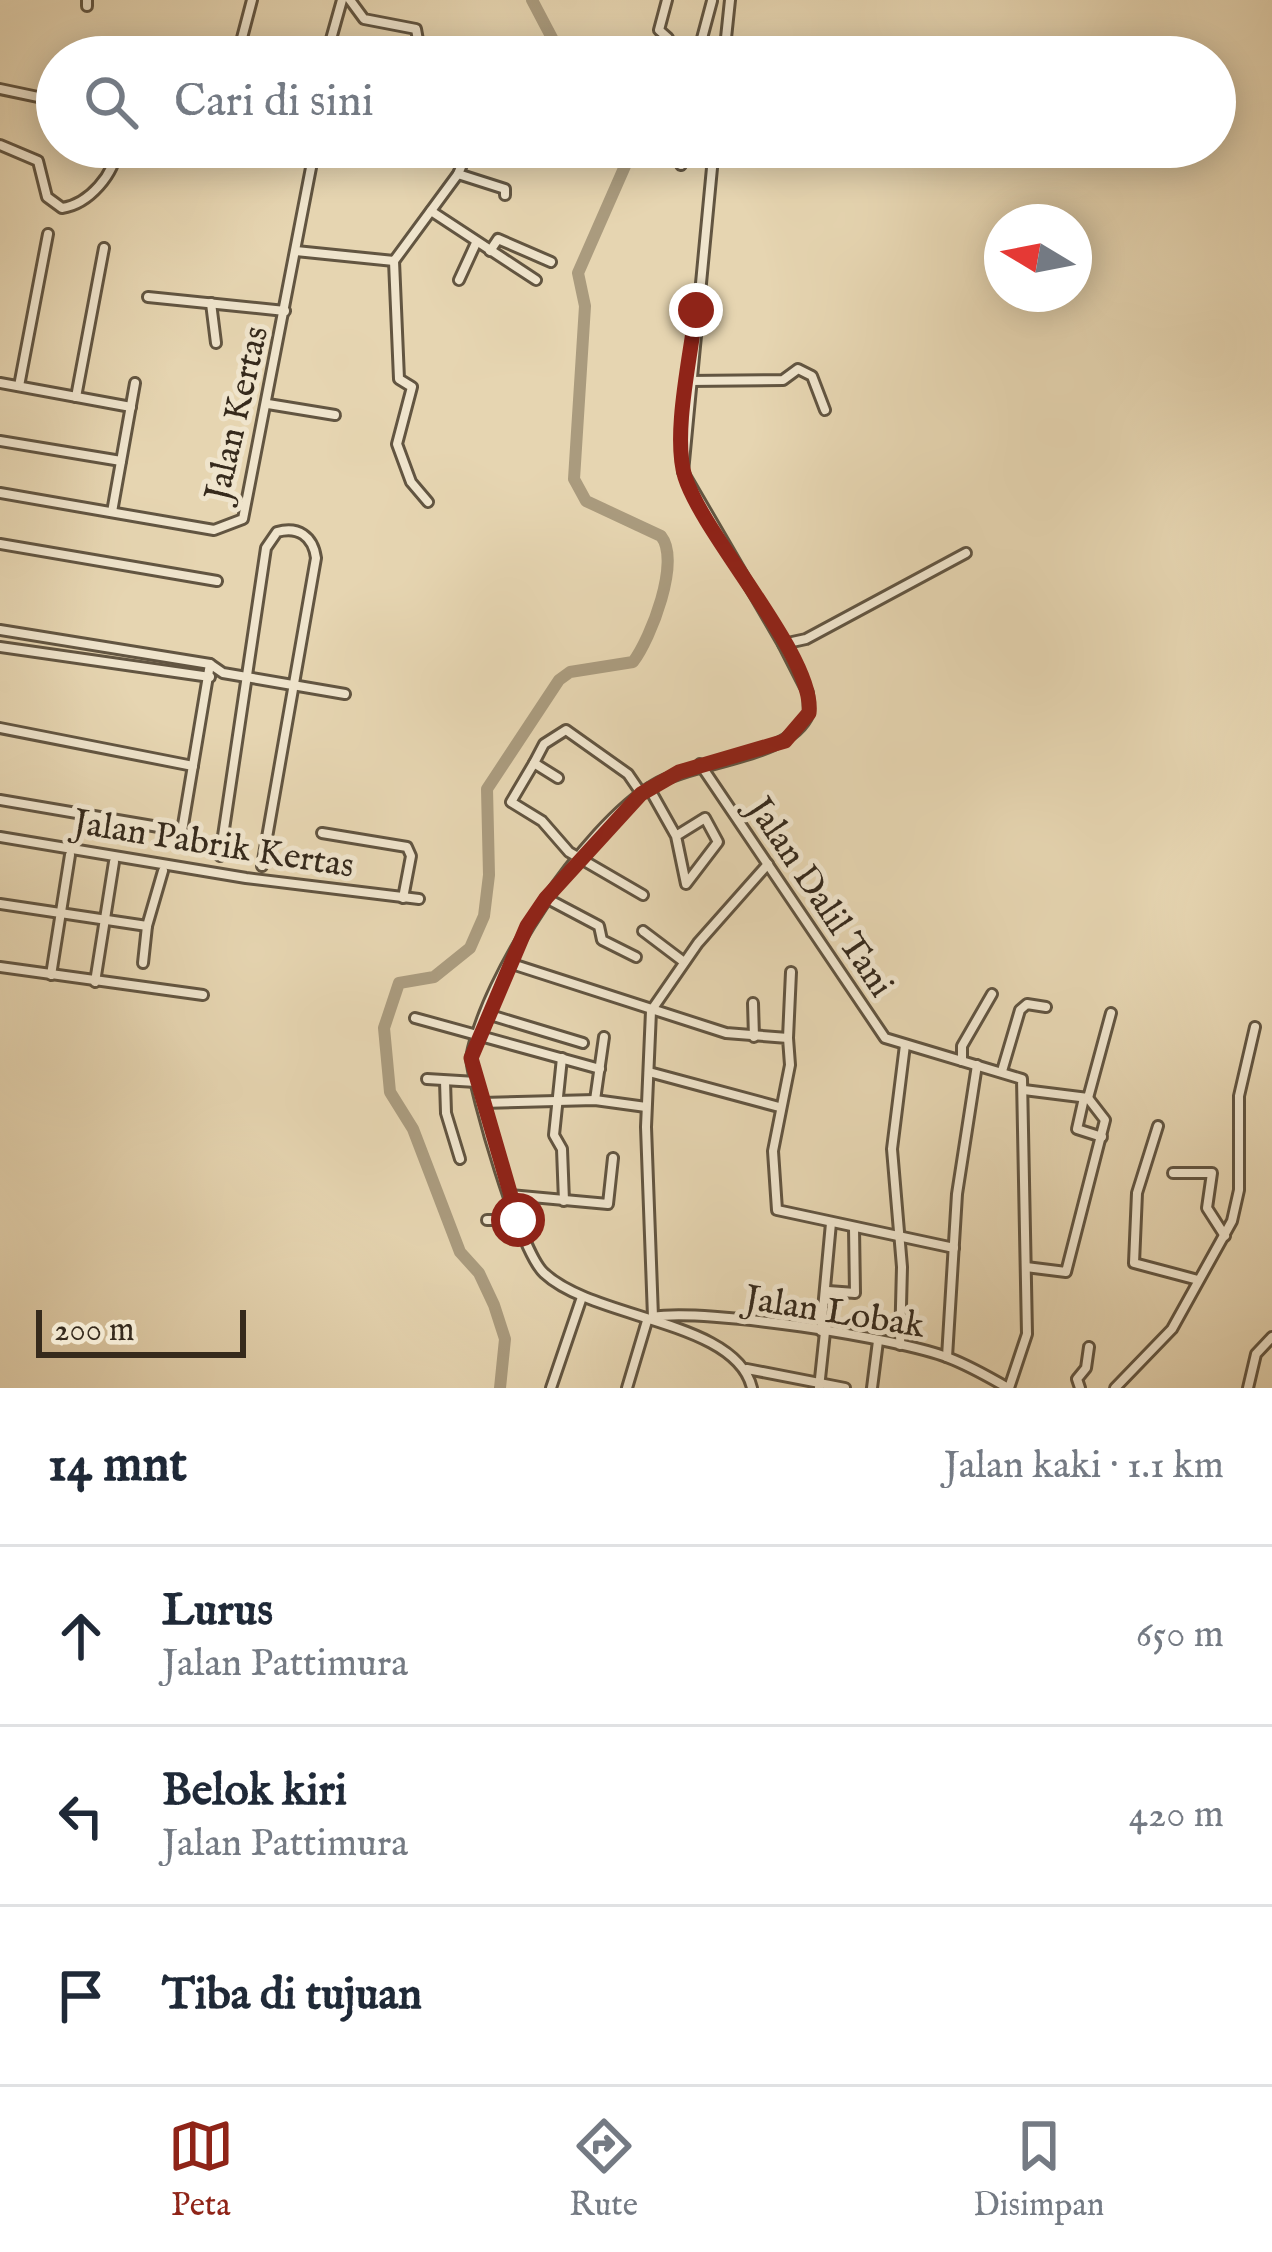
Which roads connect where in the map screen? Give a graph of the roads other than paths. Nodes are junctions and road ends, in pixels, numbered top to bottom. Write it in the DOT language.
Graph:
graph roads {
  1 [pos="252,0"];
  2 [pos="346,0"];
  3 [pos="667,0"];
  4 [pos="730,0"];
  5 [pos="712,2"];
  6 [pos="243,36"];
  7 [pos="333,36"];
  8 [pos="418,36"];
  9 [pos="666,36"];
  10 [pos="703,36"];
  11 [pos="726,36"];
  12 [pos="0,89"];
  13 [pos="36,96"];
  14 [pos="0,145"];
  15 [pos="36,160"];
  16 [pos="40,168"];
  17 [pos="108,168"];
  18 [pos="311,168"];
  19 [pos="461,168"];
  20 [pos="712,168"];
  21 [pos="458,174"];
  22 [pos="506,195"];
  23 [pos="431,212"];
  24 [pos="48,234"];
  25 [pos="476,243"];
  26 [pos="104,248"];
  27 [pos="296,250"];
  28 [pos="490,251"];
  29 [pos="394,261"];
  30 [pos="551,262"];
  31 [pos="459,280"];
  32 [pos="536,280"];
  33 [pos="148,297"];
  34 [pos="211,303"];
  35 [pos="285,310"];
  36 [pos="216,344"];
  37 [pos="688,381"];
  38 [pos="0,382"];
  39 [pos="135,382"];
  40 [pos="19,386"];
  41 [pos="76,397"];
  42 [pos="268,404"];
  43 [pos="131,407"];
  44 [pos="826,410"];
  45 [pos="335,416"];
  46 [pos="0,441"];
  47 [pos="121,460"];
  48 [pos="0,493"];
  49 [pos="428,502"];
  50 [pos="112,512"];
  51 [pos="0,544"];
  52 [pos="966,553"];
  53 [pos="217,581"];
  54 [pos="0,630"];
  55 [pos="68,641"];
  56 [pos="784,646"];
  57 [pos="0,647"];
  58 [pos="65,657"];
  59 [pos="210,664"];
  60 [pos="223,673"];
  61 [pos="247,677"];
  62 [pos="208,678"];
  63 [pos="298,686"];
  64 [pos="345,694"];
  65 [pos="0,728"];
  66 [pos="534,763"];
  67 [pos="700,764"];
  68 [pos="194,766"];
  69 [pos="558,778"];
  70 [pos="645,791"];
  71 [pos="0,800"];
  72 [pos="322,833"];
  73 [pos="0,836"];
  74 [pos="676,836"];
  75 [pos="70,855"];
  76 [pos="220,856"];
  77 [pos="581,859"];
  78 [pos="114,862"];
  79 [pos="768,864"];
  80 [pos="262,866"];
  81 [pos="163,871"];
  82 [pos="643,895"];
  83 [pos="403,898"];
  84 [pos="546,898"];
  85 [pos="419,899"];
  86 [pos="0,904"];
  87 [pos="61,913"];
  88 [pos="105,920"];
  89 [pos="147,926"];
  90 [pos="643,931"];
  91 [pos="636,956"];
  92 [pos="684,962"];
  93 [pos="143,963"];
  94 [pos="509,963"];
  95 [pos="0,967"];
  96 [pos="790,972"];
  97 [pos="51,975"];
  98 [pos="95,982"];
  99 [pos="992,994"];
  100 [pos="203,995"];
  101 [pos="753,1003"];
  102 [pos="1046,1007"];
  103 [pos="651,1011"];
  104 [pos="487,1013"];
  105 [pos="1111,1013"];
  106 [pos="415,1018"];
  107 [pos="1255,1027"];
  108 [pos="478,1034"];
  109 [pos="604,1037"];
  110 [pos="754,1037"];
  111 [pos="788,1038"];
  112 [pos="583,1042"];
  113 [pos="905,1045"];
  114 [pos="562,1058"];
  115 [pos="962,1061"];
  116 [pos="977,1065"];
  117 [pos="600,1069"];
  118 [pos="1002,1071"];
  119 [pos="649,1072"];
  120 [pos="427,1079"];
  121 [pos="445,1082"];
  122 [pos="476,1082"];
  123 [pos="1024,1090"];
  124 [pos="1086,1098"];
  125 [pos="556,1100"];
  126 [pos="595,1100"];
  127 [pos="482,1102"];
  128 [pos="779,1107"];
  129 [pos="646,1108"];
  130 [pos="1158,1126"];
  131 [pos="1102,1137"];
  132 [pos="614,1158"];
  133 [pos="460,1160"];
  134 [pos="1173,1173"];
  135 [pos="510,1195"];
  136 [pos="563,1201"];
  137 [pos="488,1220"];
  138 [pos="518,1220"];
  139 [pos="831,1223"];
  140 [pos="854,1228"];
  141 [pos="1225,1236"];
  142 [pos="899,1237"];
  143 [pos="954,1248"];
  144 [pos="1026,1267"];
  145 [pos="1198,1280"];
  146 [pos="828,1291"];
  147 [pos="583,1297"];
  148 [pos="650,1319"];
  149 [pos="823,1332"];
  150 [pos="1272,1337"];
  151 [pos="878,1341"];
  152 [pos="900,1345"];
  153 [pos="1089,1347"];
  154 [pos="947,1357"];
  155 [pos="747,1369"];
  156 [pos="820,1384"];
  157 [pos="551,1388"];
  158 [pos="627,1388"];
  159 [pos="752,1388"];
  160 [pos="845,1388"];
  161 [pos="872,1388"];
  162 [pos="1008,1388"];
  163 [pos="1080,1388"];
  164 [pos="1114,1388"];
  165 [pos="1249,1388"];
  1 -- 6 [label="street"];
  2 -- 7 [label="street"];
  2 -- 8 [label="street"];
  3 -- 9 [label="street"];
  4 -- 11 [label="street"];
  5 -- 10 [label="street"];
  12 -- 13 [label="street"];
  14 -- 15 [label="street"];
  16 -- 17 [label="street"];
  18 -- 27 [label="street, Jalan Kertas"];
  19 -- 21 [label="street"];
  20 -- 37 [label="street"];
  21 -- 22 [label="street"];
  21 -- 23 [label="street"];
  23 -- 25 [label="street"];
  23 -- 29 [label="street"];
  24 -- 40 [label="street"];
  25 -- 28 [label="street"];
  25 -- 31 [label="street"];
  26 -- 41 [label="street"];
  27 -- 29 [label="street"];
  27 -- 35 [label="street, Jalan Kertas"];
  28 -- 30 [label="street"];
  28 -- 32 [label="street"];
  29 -- 49 [label="street"];
  33 -- 34 [label="street"];
  34 -- 35 [label="street"];
  34 -- 36 [label="street"];
  35 -- 42 [label="street, Jalan Kertas"];
  37 -- 44 [label="street"];
  37 -- 56 [label="street"];
  38 -- 40 [label="street"];
  39 -- 43 [label="street"];
  40 -- 41 [label="street"];
  41 -- 43 [label="street"];
  42 -- 45 [label="street"];
  42 -- 50 [label="street, Jalan Kertas"];
  43 -- 47 [label="street"];
  46 -- 47 [label="street"];
  47 -- 50 [label="street"];
  48 -- 50 [label="street, Jalan Kertas"];
  51 -- 53 [label="street"];
  52 -- 56 [label="street"];
  54 -- 55 [label="street"];
  55 -- 58 [label="street"];
  55 -- 59 [label="street"];
  56 -- 67 [label="street"];
  57 -- 58 [label="street"];
  58 -- 62 [label="street"];
  59 -- 60 [label="street"];
  59 -- 62 [label="street"];
  60 -- 61 [label="street"];
  60 -- 62 [label="street"];
  61 -- 63 [label="street"];
  61 -- 63 [label="street"];
  61 -- 76 [label="street"];
  62 -- 68 [label="street"];
  63 -- 64 [label="street"];
  63 -- 80 [label="street"];
  65 -- 68 [label="street"];
  66 -- 69 [label="street"];
  66 -- 70 [label="street"];
  66 -- 77 [label="street"];
  67 -- 70 [label="street"];
  67 -- 79 [label="street, Jalan Dalil Tani"];
  68 -- 71 [label="street"];
  70 -- 74 [label="street"];
  70 -- 77 [label="street"];
  72 -- 83 [label="street"];
  73 -- 83 [label="street, Jalan Pabrik Kertas"];
  74 -- 74 [label="street"];
  75 -- 87 [label="street"];
  77 -- 82 [label="street"];
  77 -- 84 [label="street"];
  78 -- 88 [label="street"];
  79 -- 92 [label="street"];
  79 -- 113 [label="street, Jalan Dalil Tani"];
  81 -- 89 [label="street"];
  83 -- 85 [label="street, Jalan Pabrik Kertas"];
  84 -- 91 [label="street"];
  84 -- 94 [label="street"];
  86 -- 87 [label="street"];
  87 -- 88 [label="street"];
  87 -- 97 [label="street"];
  88 -- 89 [label="street"];
  88 -- 98 [label="street"];
  89 -- 93 [label="street"];
  90 -- 92 [label="street"];
  92 -- 103 [label="street"];
  94 -- 103 [label="street"];
  94 -- 104 [label="street"];
  95 -- 97 [label="street"];
  96 -- 111 [label="street"];
  97 -- 98 [label="street"];
  98 -- 100 [label="street"];
  99 -- 115 [label="street"];
  101 -- 110 [label="street"];
  102 -- 118 [label="street"];
  103 -- 110 [label="street"];
  103 -- 119 [label="street"];
  104 -- 108 [label="street"];
  104 -- 112 [label="street"];
  105 -- 124 [label="street"];
  106 -- 108 [label="street"];
  107 -- 141 [label="street"];
  108 -- 114 [label="street"];
  108 -- 122 [label="street"];
  109 -- 117 [label="street"];
  110 -- 111 [label="street"];
  111 -- 128 [label="street"];
  113 -- 115 [label="street, Jalan Dalil Tani"];
  113 -- 142 [label="street"];
  114 -- 117 [label="street"];
  114 -- 125 [label="street"];
  115 -- 116 [label="street, Jalan Dalil Tani"];
  116 -- 118 [label="street, Jalan Dalil Tani"];
  116 -- 143 [label="street"];
  117 -- 126 [label="street"];
  118 -- 123 [label="street, Jalan Dalil Tani"];
  119 -- 128 [label="street"];
  119 -- 129 [label="street"];
  120 -- 121 [label="street"];
  121 -- 122 [label="street"];
  121 -- 133 [label="street"];
  122 -- 127 [label="street"];
  123 -- 124 [label="street"];
  123 -- 144 [label="street"];
  124 -- 131 [label="street"];
  124 -- 131 [label="street"];
  125 -- 126 [label="street"];
  125 -- 127 [label="street"];
  125 -- 136 [label="street"];
  126 -- 129 [label="street"];
  127 -- 135 [label="street"];
  128 -- 139 [label="street"];
  129 -- 148 [label="street"];
  130 -- 145 [label="street"];
  131 -- 144 [label="street"];
  132 -- 136 [label="street"];
  134 -- 141 [label="street"];
  135 -- 136 [label="street"];
  135 -- 138 [label="street"];
  137 -- 138 [label="street"];
  138 -- 147 [label="street"];
  139 -- 140 [label="street"];
  139 -- 146 [label="street"];
  140 -- 142 [label="street"];
  140 -- 146 [label="street"];
  141 -- 145 [label="street"];
  142 -- 143 [label="street"];
  142 -- 152 [label="street"];
  143 -- 154 [label="street"];
  144 -- 162 [label="street"];
  145 -- 164 [label="street"];
  146 -- 149 [label="street"];
  147 -- 148 [label="street"];
  147 -- 157 [label="street"];
  148 -- 149 [label="street, Jalan Lobak"];
  148 -- 155 [label="street"];
  148 -- 158 [label="street"];
  149 -- 151 [label="street, Jalan Lobak"];
  149 -- 156 [label="street"];
  150 -- 165 [label="street"];
  151 -- 152 [label="street, Jalan Lobak"];
  151 -- 161 [label="street"];
  152 -- 154 [label="street, Jalan Lobak"];
  153 -- 163 [label="street"];
  154 -- 162 [label="street, Jalan Lobak"];
  155 -- 156 [label="street"];
  155 -- 159 [label="street"];
  156 -- 160 [label="street"];
}
